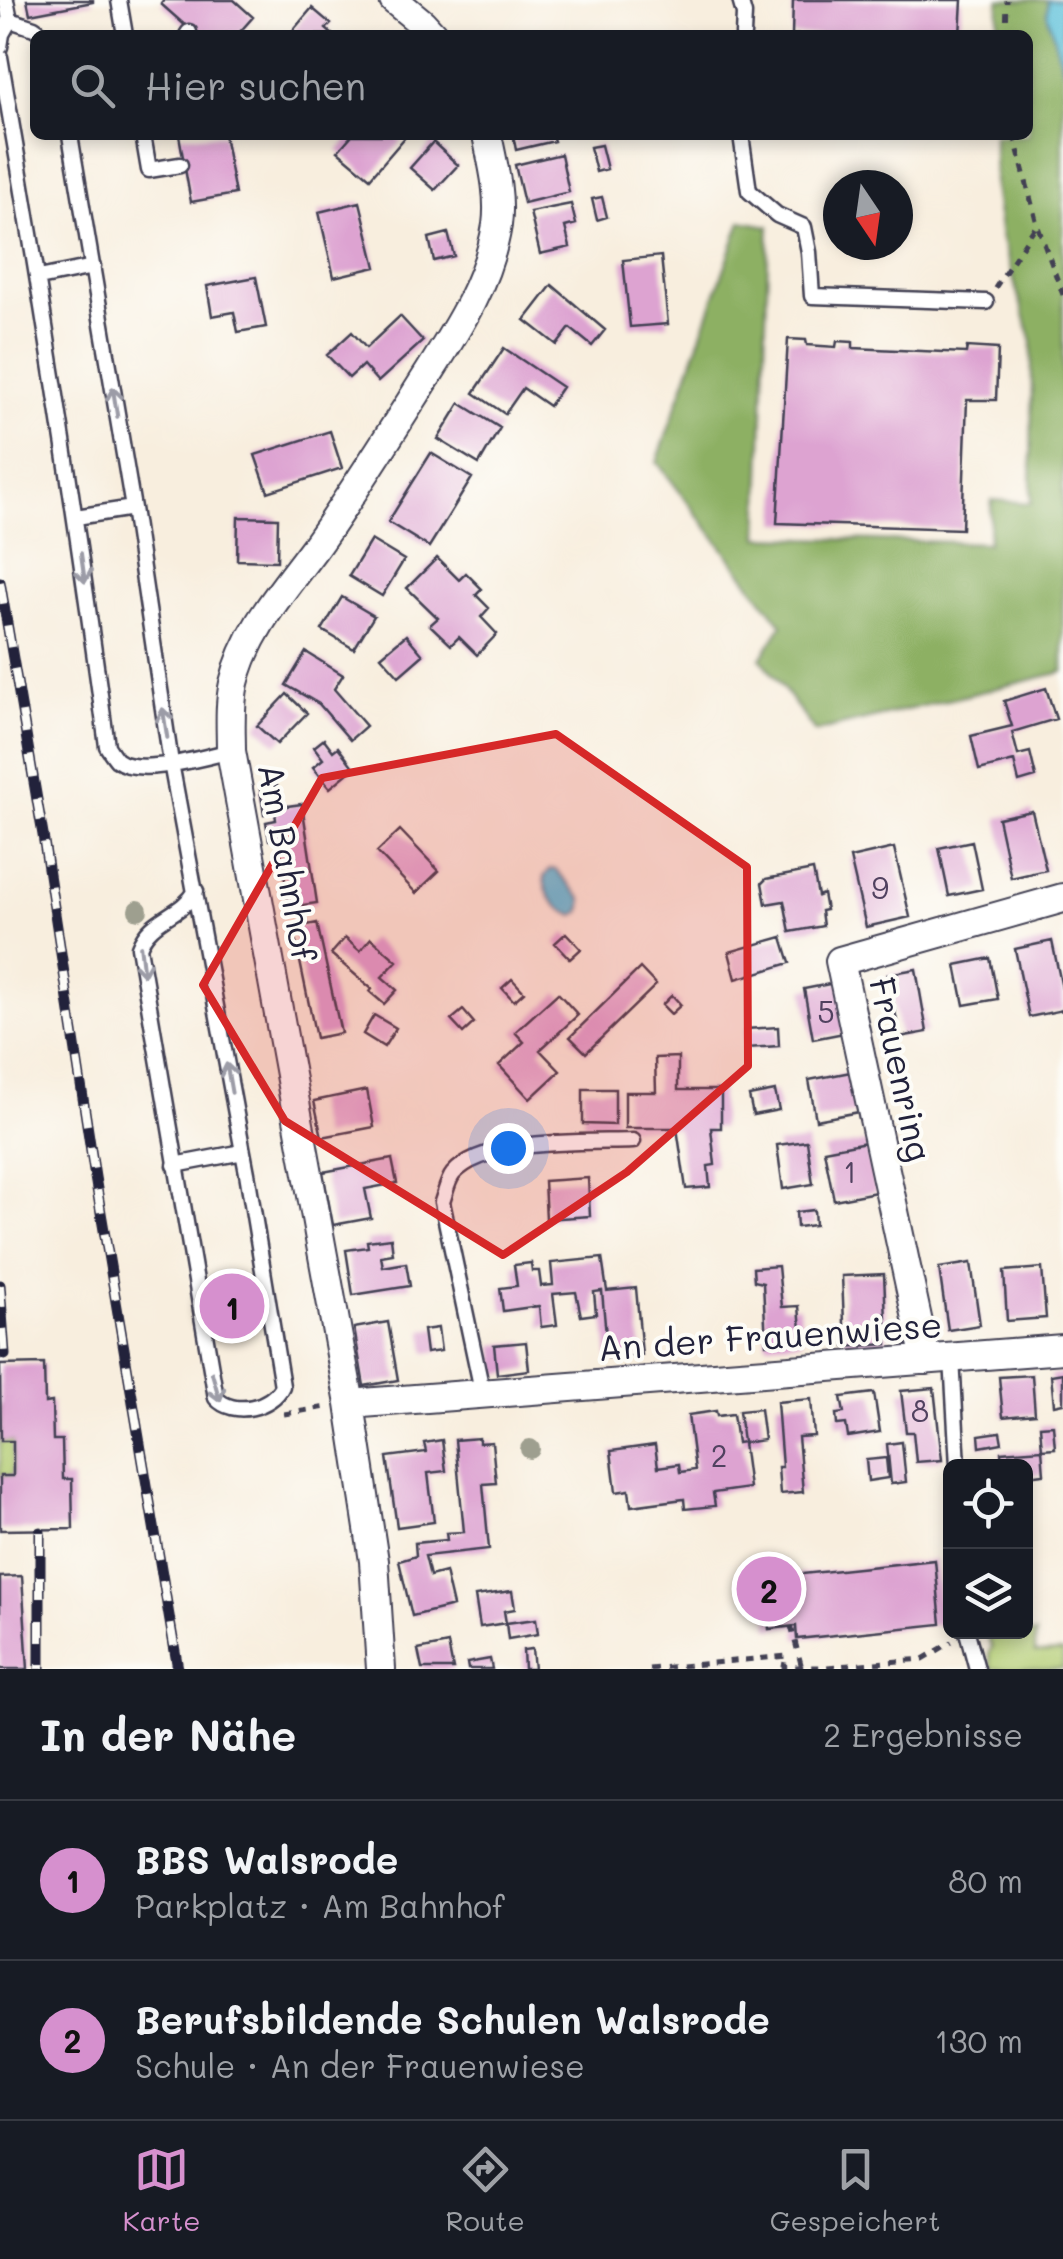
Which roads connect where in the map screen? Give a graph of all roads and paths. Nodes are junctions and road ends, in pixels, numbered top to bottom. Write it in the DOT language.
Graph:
graph roads {
  1 [pos="6,0"];
  2 [pos="119,0"];
  3 [pos="394,0"];
  4 [pos="740,0"];
  5 [pos="1007,0"];
  6 [pos="10,20"];
  7 [pos="37,30"];
  8 [pos="124,30"];
  9 [pos="429,30"];
  10 [pos="743,30"];
  11 [pos="1006,30"];
  12 [pos="0,46"];
  13 [pos="0,57"];
  14 [pos="71,140"];
  15 [pos="144,140"];
  16 [pos="488,140"];
  17 [pos="742,140"];
  18 [pos="1015,140"];
  19 [pos="180,165"];
  20 [pos="1037,224"];
  21 [pos="93,267"];
  22 [pos="39,278"];
  23 [pos="1063,295"];
  24 [pos="986,302"];
  25 [pos="133,508"];
  26 [pos="76,517"];
  27 [pos="231,752"];
  28 [pos="172,764"];
  29 [pos="196,891"];
  30 [pos="1063,898"];
  31 [pos="633,1141"];
  32 [pos="243,1152"];
  33 [pos="174,1165"];
  34 [pos="1063,1349"];
  35 [pos="939,1359"];
  36 [pos="483,1395"];
  37 [pos="350,1404"];
  38 [pos="284,1414"];
  39 [pos="957,1459"];
  40 [pos="791,1626"];
  41 [pos="955,1639"];
  42 [pos="969,1639"];
  43 [pos="784,1668"];
  44 [pos="802,1668"];
  45 [pos="826,1668"];
  46 [pos="381,1669"];
  47 [pos="649,1669"];
  48 [pos="977,1669"];
  1 -- 6 [label="lane"];
  2 -- 8 [label="lane"];
  3 -- 9 [label="street"];
  4 -- 10 [label="lane"];
  5 -- 11 [label="path"];
  6 -- 7 [label="lane"];
  6 -- 12 [label="lane"];
  13 -- 22 [label="lane"];
  14 -- 21 [label="lane"];
  15 -- 19 [label="lane"];
  16 -- 27 [label="street, Am Bahnhof"];
  17 -- 24 [label="lane"];
  18 -- 20 [label="path"];
  20 -- 23 [label="path"];
  20 -- 24 [label="path"];
  21 -- 22 [label="lane"];
  25 -- 21 [label="lane, one-way"];
  22 -- 26 [label="lane"];
  25 -- 26 [label="lane"];
  28 -- 25 [label="lane, one-way"];
  26 -- 28 [label="lane, one-way"];
  27 -- 28 [label="lane"];
  27 -- 37 [label="street, Am Bahnhof"];
  28 -- 29 [label="lane"];
  32 -- 29 [label="lane, one-way"];
  29 -- 33 [label="lane, one-way"];
  30 -- 35 [label="street, Frauenring"];
  31 -- 36 [label="lane"];
  32 -- 33 [label="lane"];
  33 -- 32 [label="lane, one-way"];
  34 -- 35 [label="street, An der Frauenwiese"];
  35 -- 36 [label="street, An der Frauenwiese"];
  35 -- 39 [label="lane"];
  36 -- 37 [label="street, An der Frauenwiese"];
  37 -- 38 [label="path"];
  37 -- 46 [label="street, Am Bahnhof"];
  40 -- 44 [label="path"];
  41 -- 45 [label="path"];
  42 -- 48 [label="lane"];
  43 -- 44 [label="path"];
  43 -- 47 [label="path"];
  44 -- 45 [label="path"];
}
